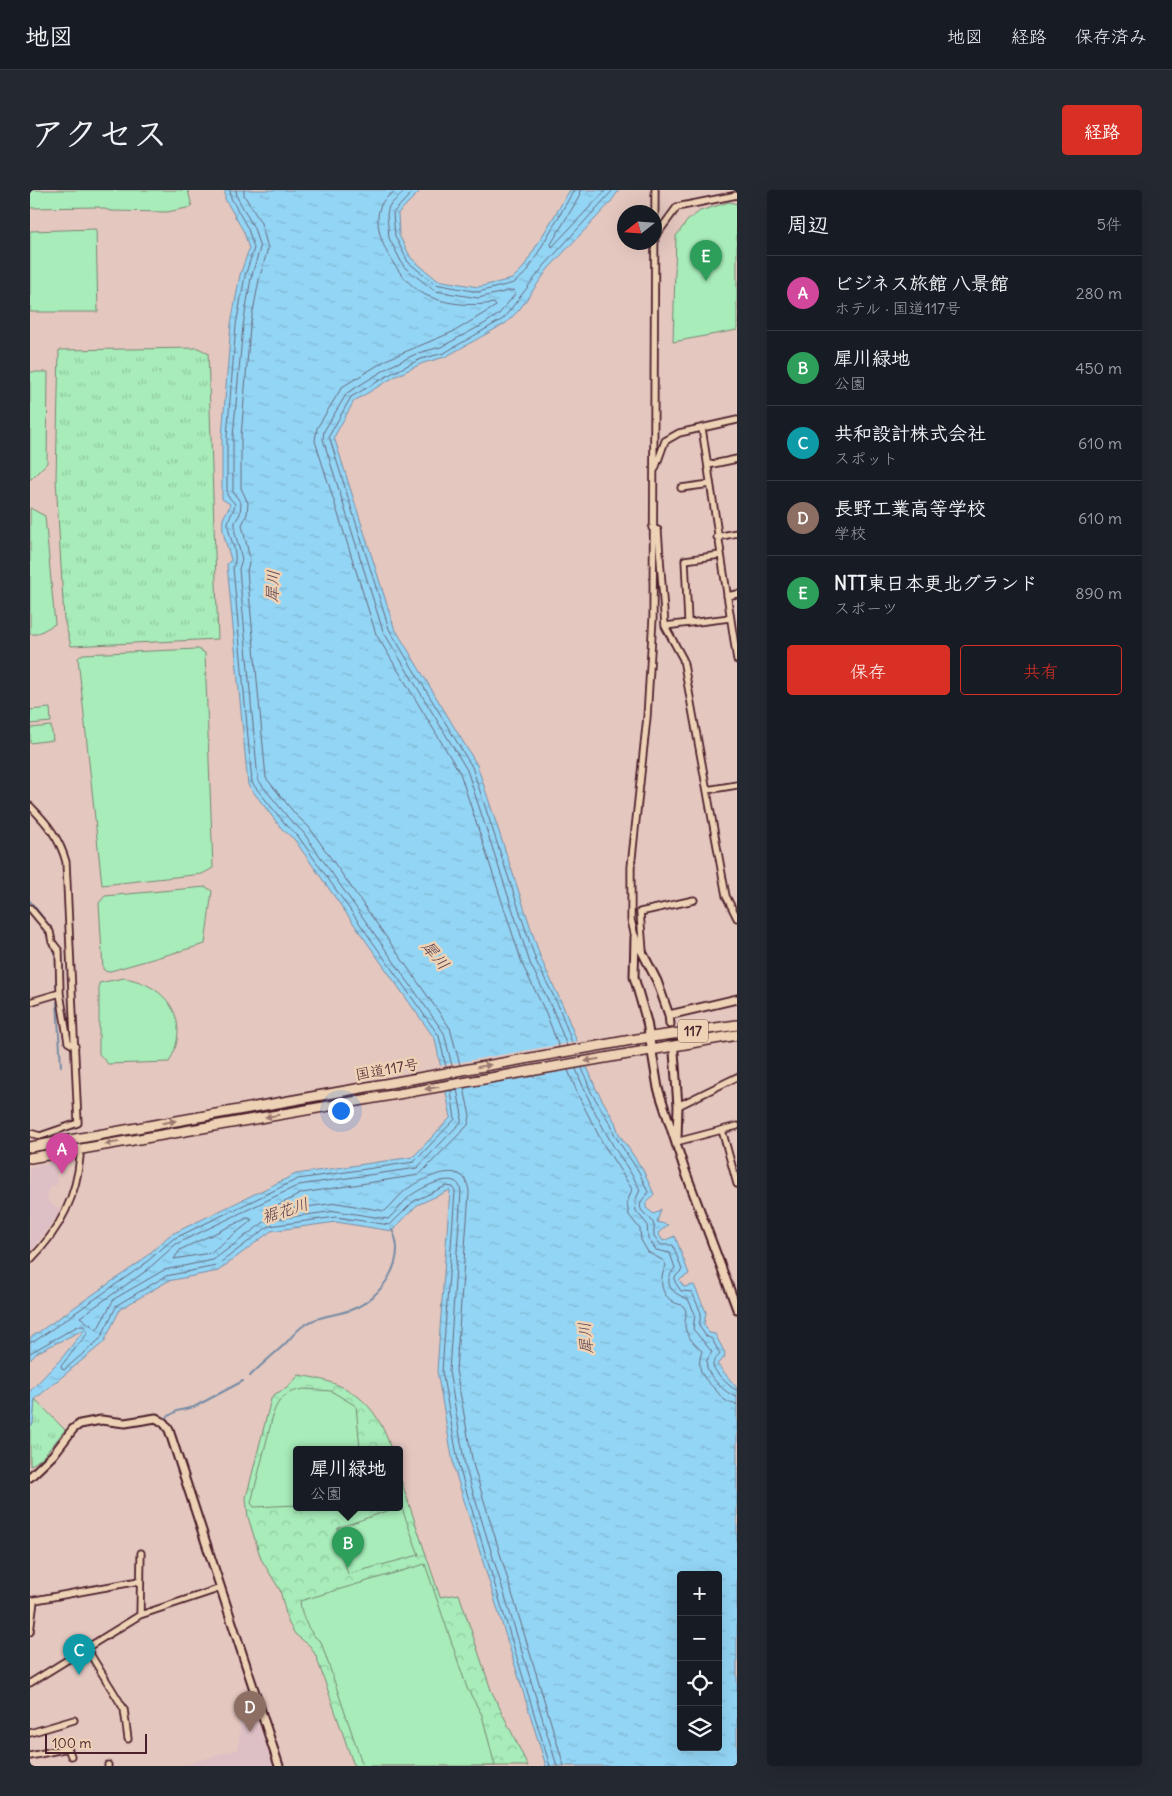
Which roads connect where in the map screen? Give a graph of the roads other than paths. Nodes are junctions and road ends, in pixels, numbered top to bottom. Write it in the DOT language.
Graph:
graph roads {
  1 [pos="655,190"];
  2 [pos="737,194"];
  3 [pos="655,205"];
  4 [pos="662,227"];
  5 [pos="655,250"];
  6 [pos="737,420"];
  7 [pos="702,428"];
  8 [pos="737,459"];
  9 [pos="708,466"];
  10 [pos="653,478"];
  11 [pos="710,484"];
  12 [pos="681,488"];
  13 [pos="652,528"];
  14 [pos="737,534"];
  15 [pos="717,537"];
  16 [pos="720,556"];
  17 [pos="737,594"];
  18 [pos="727,596"];
  19 [pos="730,618"];
  20 [pos="688,621"];
  21 [pos="665,626"];
  22 [pos="735,632"];
  23 [pos="737,660"];
  24 [pos="737,785"];
  25 [pos="707,790"];
  26 [pos="30,806"];
  27 [pos="694,900"];
  28 [pos="30,908"];
  29 [pos="737,918"];
  30 [pos="635,937"];
  31 [pos="643,953"];
  32 [pos="60,993"];
  33 [pos="737,999"];
  34 [pos="30,1002"];
  35 [pos="669,1015"];
  36 [pos="670,1024"];
  37 [pos="737,1025"];
  38 [pos="737,1034"];
  39 [pos="649,1037"];
  40 [pos="75,1046"];
  41 [pos="651,1050"];
  42 [pos="674,1052"];
  43 [pos="737,1077"];
  44 [pos="678,1106"];
  45 [pos="737,1126"];
  46 [pos="722,1130"];
  47 [pos="30,1133"];
  48 [pos="41,1140"];
  49 [pos="676,1142"];
  50 [pos="30,1147"];
  51 [pos="45,1155"];
  52 [pos="80,1156"];
  53 [pos="30,1158"];
  54 [pos="737,1184"];
  55 [pos="30,1260"];
  56 [pos="737,1309"];
  57 [pos="30,1477"];
  58 [pos="141,1552"];
  59 [pos="139,1581"];
  60 [pos="221,1588"];
  61 [pos="32,1601"];
  62 [pos="140,1615"];
  63 [pos="30,1632"];
  64 [pos="88,1649"];
  65 [pos="30,1683"];
  66 [pos="74,1720"];
  67 [pos="30,1733"];
  68 [pos="128,1739"];
  69 [pos="30,1756"];
  70 [pos="71,1756"];
  71 [pos="280,1766"];
  1 -- 3 [label="street"];
  2 -- 4 [label="street"];
  5 -- 10 [label="street"];
  6 -- 7 [label="street"];
  7 -- 9 [label="street"];
  7 -- 10 [label="street"];
  8 -- 9 [label="street"];
  9 -- 11 [label="street"];
  10 -- 13 [label="street"];
  11 -- 12 [label="street"];
  11 -- 15 [label="street"];
  13 -- 21 [label="street"];
  13 -- 30 [label="street"];
  14 -- 15 [label="street"];
  15 -- 16 [label="street"];
  16 -- 18 [label="street"];
  16 -- 20 [label="street"];
  17 -- 18 [label="street"];
  18 -- 19 [label="street"];
  19 -- 20 [label="street"];
  19 -- 22 [label="street"];
  20 -- 21 [label="street"];
  21 -- 25 [label="street"];
  22 -- 23 [label="street"];
  24 -- 25 [label="street"];
  25 -- 29 [label="street"];
  26 -- 40 [label="street"];
  27 -- 31 [label="street"];
  28 -- 32 [label="street"];
  30 -- 31 [label="street"];
  30 -- 39 [label="street"];
  31 -- 35 [label="street"];
  32 -- 34 [label="street"];
  32 -- 40 [label="street"];
  33 -- 35 [label="street"];
  35 -- 36 [label="street"];
  37 -- 39 [label="highway, 国道117号 / 117"];
  38 -- 41 [label="highway, 国道117号 / 117"];
  39 -- 41 [label="street"];
  48 -- 39 [label="highway, 国道117号 / 117, one-way"];
  40 -- 48 [label="street"];
  41 -- 49 [label="street"];
  41 -- 51 [label="highway, 国道117号 / 117, one-way"];
  42 -- 44 [label="street"];
  43 -- 44 [label="street"];
  44 -- 49 [label="street"];
  45 -- 46 [label="street"];
  46 -- 49 [label="street"];
  46 -- 54 [label="street"];
  47 -- 48 [label="street"];
  48 -- 50 [label="highway, 117"];
  48 -- 51 [label="street"];
  49 -- 56 [label="street"];
  51 -- 53 [label="highway, 117"];
  52 -- 55 [label="street"];
  57 -- 60 [label="street"];
  58 -- 59 [label="street"];
  59 -- 61 [label="street"];
  59 -- 62 [label="street"];
  60 -- 62 [label="street"];
  60 -- 71 [label="street"];
  61 -- 63 [label="street"];
  62 -- 64 [label="street"];
  64 -- 65 [label="street"];
  64 -- 68 [label="street"];
  66 -- 67 [label="street"];
  69 -- 70 [label="street"];
}
